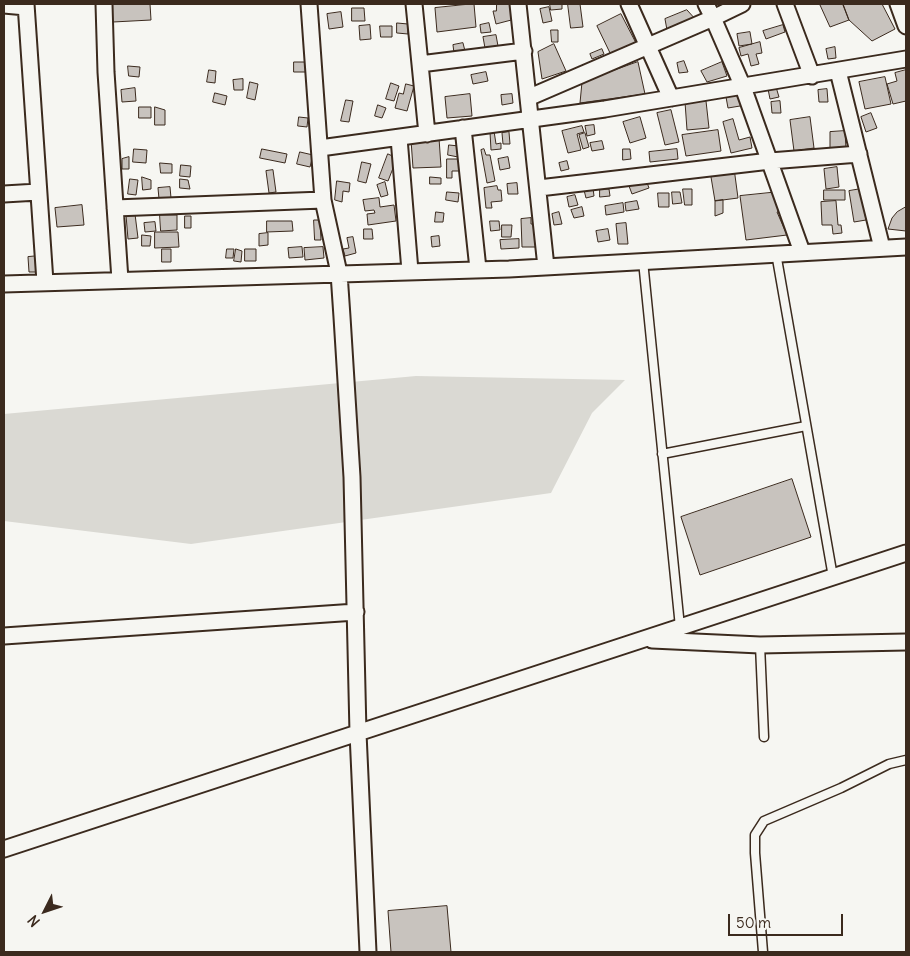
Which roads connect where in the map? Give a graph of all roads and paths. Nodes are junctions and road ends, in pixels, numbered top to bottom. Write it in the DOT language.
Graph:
graph roads {
  1 [pos="104,4"];
  2 [pos="309,4"];
  3 [pos="418,4"];
  4 [pos="518,4"];
  5 [pos="630,4"];
  6 [pos="706,4"];
  7 [pos="742,4"];
  8 [pos="785,4"];
  9 [pos="898,4"];
  10 [pos="4,5"];
  11 [pos="26,5"];
  12 [pos="713,18"];
  13 [pos="906,26"];
  14 [pos="648,45"];
  15 [pos="524,51"];
  16 [pos="906,59"];
  17 [pos="420,64"];
  18 [pos="838,71"];
  19 [pos="812,76"];
  20 [pos="743,88"];
  21 [pos="530,97"];
  22 [pos="671,98"];
  23 [pos="532,120"];
  24 [pos="463,128"];
  25 [pos="427,134"];
  26 [pos="399,138"];
  27 [pos="320,148"];
  28 [pos="859,154"];
  29 [pos="770,161"];
  30 [pos="538,188"];
  31 [pos="38,192"];
  32 [pos="4,194"];
  33 [pos="323,200"];
  34 [pos="115,208"];
  35 [pos="882,248"];
  36 [pos="906,248"];
  37 [pos="802,252"];
  38 [pos="776,253"];
  39 [pos="642,261"];
  40 [pos="546,267"];
  41 [pos="478,269"];
  42 [pos="410,272"];
  43 [pos="339,273"];
  44 [pos="120,280"];
  45 [pos="45,282"];
  46 [pos="4,284"];
  47 [pos="806,426"];
  48 [pos="662,454"];
  49 [pos="906,553"];
  50 [pos="832,577"];
  51 [pos="356,612"];
  52 [pos="680,627"];
  53 [pos="4,636"];
  54 [pos="643,639"];
  55 [pos="906,642"];
  56 [pos="760,645"];
  57 [pos="358,732"];
  58 [pos="764,737"];
  59 [pos="906,760"];
  60 [pos="4,849"];
  61 [pos="368,952"];
  62 [pos="763,952"];
  1 -- 34 [label="street"];
  2 -- 27 [label="street"];
  3 -- 17 [label="street"];
  4 -- 15 [label="street"];
  5 -- 14 [label="street"];
  6 -- 12 [label="street"];
  7 -- 12 [label="street"];
  8 -- 19 [label="street"];
  9 -- 13 [label="street"];
  10 -- 11 [label="street"];
  11 -- 31 [label="street"];
  12 -- 14 [label="street"];
  12 -- 20 [label="street"];
  14 -- 21 [label="street"];
  14 -- 22 [label="street"];
  15 -- 17 [label="street"];
  15 -- 21 [label="street"];
  16 -- 18 [label="street"];
  17 -- 25 [label="street"];
  18 -- 19 [label="street"];
  18 -- 28 [label="street"];
  19 -- 20 [label="street"];
  20 -- 22 [label="street"];
  20 -- 29 [label="street"];
  21 -- 23 [label="street"];
  22 -- 23 [label="street"];
  23 -- 24 [label="street"];
  23 -- 30 [label="street"];
  24 -- 25 [label="street"];
  24 -- 41 [label="street"];
  25 -- 26 [label="street"];
  26 -- 27 [label="street"];
  26 -- 42 [label="street"];
  27 -- 33 [label="street"];
  28 -- 29 [label="street"];
  28 -- 35 [label="street"];
  29 -- 30 [label="street"];
  29 -- 37 [label="street"];
  30 -- 40 [label="street"];
  31 -- 32 [label="street"];
  31 -- 45 [label="street"];
  33 -- 34 [label="street"];
  33 -- 43 [label="street"];
  34 -- 44 [label="street"];
  35 -- 36 [label="street"];
  35 -- 37 [label="street"];
  37 -- 38 [label="street"];
  38 -- 39 [label="street"];
  38 -- 47 [label="lane"];
  39 -- 40 [label="street"];
  39 -- 48 [label="lane"];
  40 -- 41 [label="street"];
  41 -- 42 [label="street"];
  42 -- 43 [label="street"];
  43 -- 44 [label="street"];
  43 -- 51 [label="street"];
  44 -- 45 [label="street"];
  45 -- 46 [label="street"];
  47 -- 48 [label="lane"];
  47 -- 50 [label="lane"];
  48 -- 52 [label="lane"];
  49 -- 50 [label="street"];
  50 -- 52 [label="street"];
  51 -- 53 [label="street"];
  51 -- 57 [label="street"];
  52 -- 54 [label="street"];
  54 -- 56 [label="street"];
  54 -- 57 [label="street"];
  55 -- 56 [label="street"];
  56 -- 58 [label="lane"];
  57 -- 60 [label="street"];
  57 -- 61 [label="street"];
  59 -- 62 [label="lane"];
}
